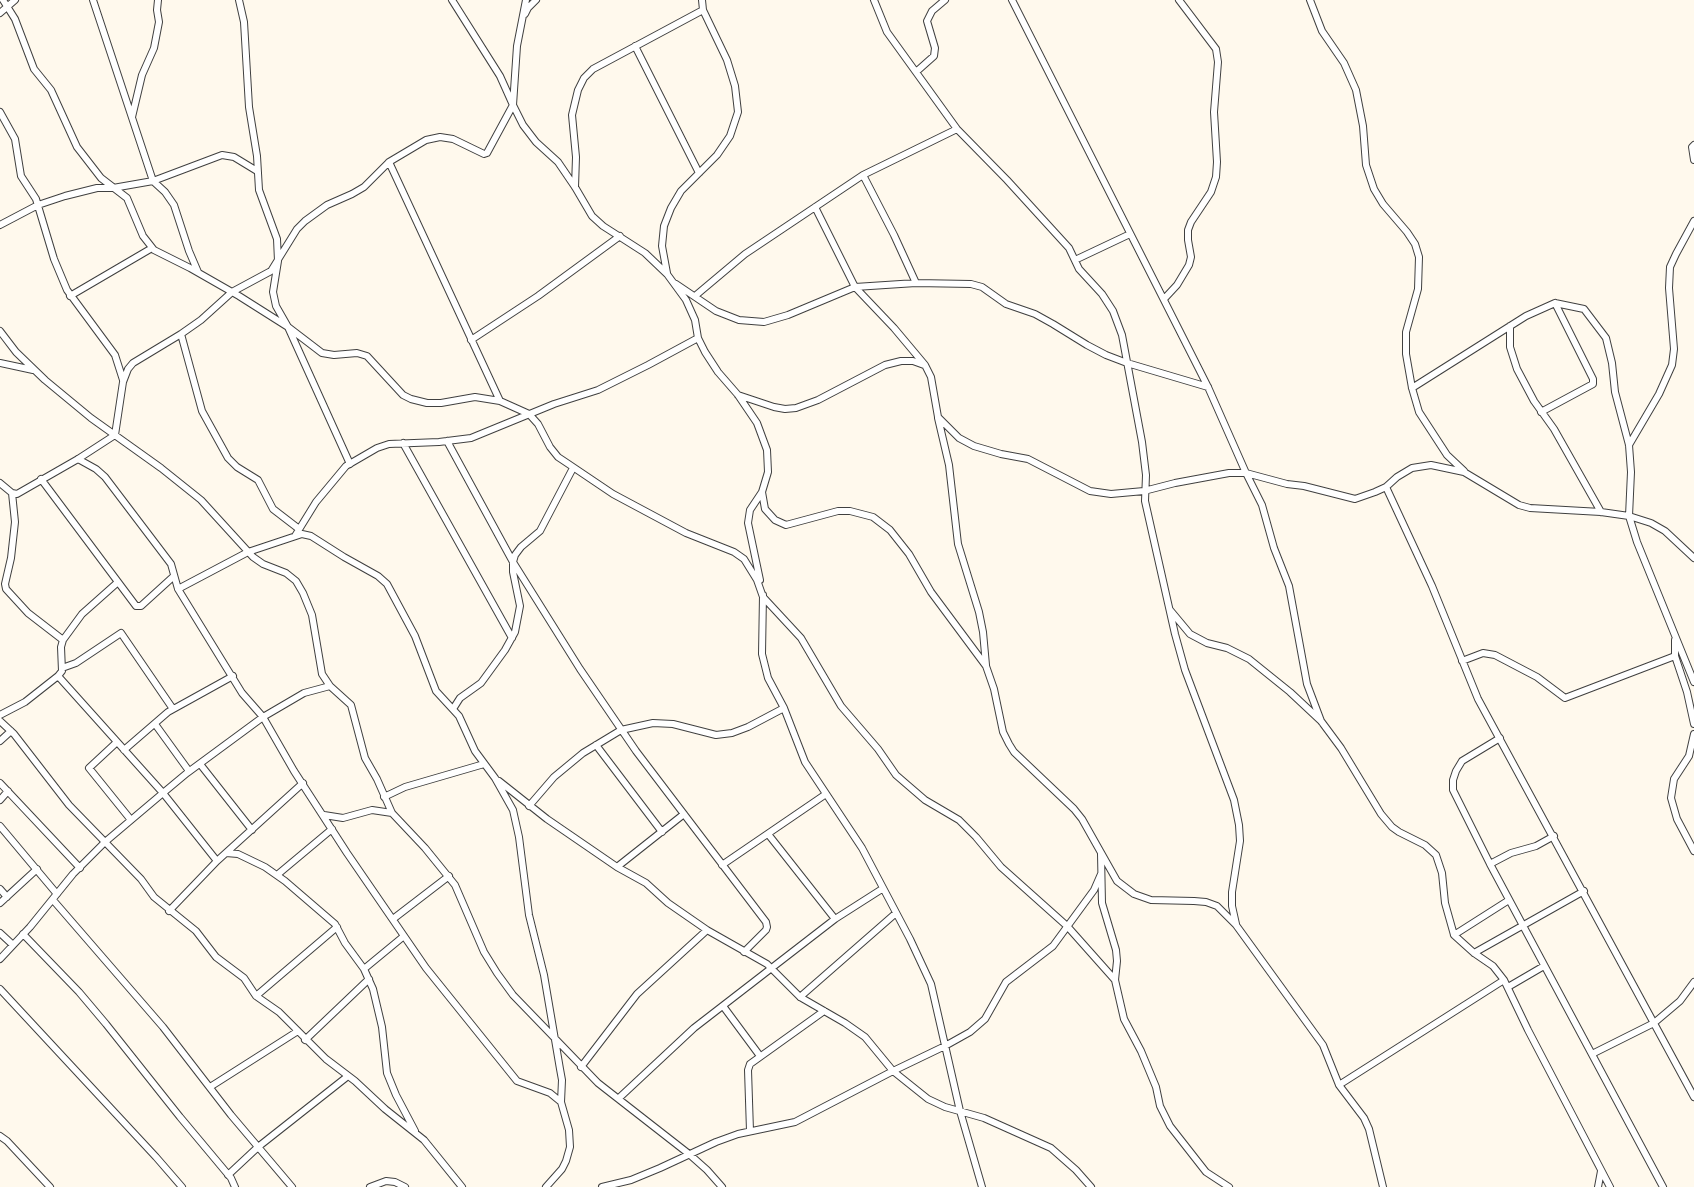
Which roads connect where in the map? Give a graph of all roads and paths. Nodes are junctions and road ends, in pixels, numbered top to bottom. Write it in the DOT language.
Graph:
graph roads {
  1 [pos="3,0"];
  2 [pos="15,0"];
  3 [pos="93,0"];
  4 [pos="158,0"];
  5 [pos="239,0"];
  6 [pos="452,0"];
  7 [pos="526,0"];
  8 [pos="536,0"];
  9 [pos="702,0"];
  10 [pos="874,0"];
  11 [pos="945,0"];
  12 [pos="1012,0"];
  13 [pos="1179,0"];
  14 [pos="1310,0"];
  15 [pos="8,7"];
  16 [pos="702,10"];
  17 [pos="0,13"];
  18 [pos="523,17"];
  19 [pos="635,46"];
  20 [pos="916,72"];
  21 [pos="513,105"];
  22 [pos="0,112"];
  23 [pos="132,118"];
  24 [pos="957,129"];
  25 [pos="1694,145"];
  26 [pos="1694,160"];
  27 [pos="389,162"];
  28 [pos="257,171"];
  29 [pos="699,173"];
  30 [pos="863,175"];
  31 [pos="153,181"];
  32 [pos="576,187"];
  33 [pos="113,188"];
  34 [pos="38,206"];
  35 [pos="815,207"];
  36 [pos="1694,221"];
  37 [pos="0,225"];
  38 [pos="1130,234"];
  39 [pos="620,236"];
  40 [pos="152,248"];
  41 [pos="278,260"];
  42 [pos="1075,260"];
  43 [pos="198,273"];
  44 [pos="668,274"];
  45 [pos="675,283"];
  46 [pos="916,284"];
  47 [pos="855,288"];
  48 [pos="232,292"];
  49 [pos="70,296"];
  50 [pos="694,296"];
  51 [pos="1164,299"];
  52 [pos="1556,303"];
  53 [pos="1510,326"];
  54 [pos="288,327"];
  55 [pos="0,331"];
  56 [pos="181,334"];
  57 [pos="698,338"];
  58 [pos="471,340"];
  59 [pos="0,363"];
  60 [pos="1127,364"];
  61 [pos="925,365"];
  62 [pos="34,370"];
  63 [pos="124,381"];
  64 [pos="1208,387"];
  65 [pos="1412,388"];
  66 [pos="738,395"];
  67 [pos="500,401"];
  68 [pos="1541,412"];
  69 [pos="529,414"];
  70 [pos="938,417"];
  71 [pos="115,435"];
  72 [pos="447,441"];
  73 [pos="403,443"];
  74 [pos="1629,445"];
  75 [pos="78,459"];
  76 [pos="350,464"];
  77 [pos="573,468"];
  78 [pos="1464,472"];
  79 [pos="1246,473"];
  80 [pos="41,479"];
  81 [pos="0,483"];
  82 [pos="1386,487"];
  83 [pos="1144,491"];
  84 [pos="12,492"];
  85 [pos="762,492"];
  86 [pos="1601,512"];
  87 [pos="1629,516"];
  88 [pos="299,529"];
  89 [pos="295,536"];
  90 [pos="248,552"];
  91 [pos="1694,558"];
  92 [pos="513,562"];
  93 [pos="8,570"];
  94 [pos="0,575"];
  95 [pos="174,576"];
  96 [pos="118,582"];
  97 [pos="178,589"];
  98 [pos="763,597"];
  99 [pos="1168,608"];
  100 [pos="1675,636"];
  101 [pos="512,638"];
  102 [pos="63,640"];
  103 [pos="1675,656"];
  104 [pos="1462,660"];
  105 [pos="986,666"];
  106 [pos="62,668"];
  107 [pos="58,676"];
  108 [pos="233,676"];
  109 [pos="1694,682"];
  110 [pos="330,686"];
  111 [pos="784,708"];
  112 [pos="173,709"];
  113 [pos="453,709"];
  114 [pos="0,716"];
  115 [pos="263,717"];
  116 [pos="0,721"];
  117 [pos="1321,721"];
  118 [pos="154,724"];
  119 [pos="1694,724"];
  120 [pos="621,730"];
  121 [pos="11,731"];
  122 [pos="1694,734"];
  123 [pos="1500,738"];
  124 [pos="0,741"];
  125 [pos="117,742"];
  126 [pos="596,745"];
  127 [pos="124,750"];
  128 [pos="200,764"];
  129 [pos="484,764"];
  130 [pos="189,772"];
  131 [pos="496,778"];
  132 [pos="0,783"];
  133 [pos="304,784"];
  134 [pos="8,791"];
  135 [pos="163,793"];
  136 [pos="826,794"];
  137 [pos="384,797"];
  138 [pos="0,800"];
  139 [pos="529,806"];
  140 [pos="392,813"];
  141 [pos="684,814"];
  142 [pos="324,815"];
  143 [pos="131,820"];
  144 [pos="0,826"];
  145 [pos="332,828"];
  146 [pos="252,830"];
  147 [pos="662,832"];
  148 [pos="768,834"];
  149 [pos="1554,836"];
  150 [pos="105,842"];
  151 [pos="1101,851"];
  152 [pos="1694,851"];
  153 [pos="226,852"];
  154 [pos="217,861"];
  155 [pos="1490,864"];
  156 [pos="722,865"];
  157 [pos="617,867"];
  158 [pos="80,868"];
  159 [pos="37,869"];
  160 [pos="1101,874"];
  161 [pos="277,875"];
  162 [pos="449,876"];
  163 [pos="0,889"];
  164 [pos="882,889"];
  165 [pos="1584,891"];
  166 [pos="58,894"];
  167 [pos="7,897"];
  168 [pos="53,900"];
  169 [pos="1509,900"];
  170 [pos="0,903"];
  171 [pos="169,910"];
  172 [pos="896,913"];
  173 [pos="393,919"];
  174 [pos="835,919"];
  175 [pos="1236,925"];
  176 [pos="1523,925"];
  177 [pos="1067,926"];
  178 [pos="336,927"];
  179 [pos="707,930"];
  180 [pos="0,933"];
  181 [pos="23,934"];
  182 [pos="1454,934"];
  183 [pos="404,936"];
  184 [pos="13,945"];
  185 [pos="744,952"];
  186 [pos="1474,953"];
  187 [pos="0,959"];
  188 [pos="1544,966"];
  189 [pos="772,968"];
  190 [pos="364,969"];
  191 [pos="369,979"];
  192 [pos="1115,980"];
  193 [pos="1504,980"];
  194 [pos="1694,982"];
  195 [pos="1508,987"];
  196 [pos="0,989"];
  197 [pos="256,996"];
  198 [pos="800,997"];
  199 [pos="722,1006"];
  200 [pos="824,1011"];
  201 [pos="1654,1023"];
  202 [pos="298,1031"];
  203 [pos="554,1038"];
  204 [pos="306,1040"];
  205 [pos="945,1046"];
  206 [pos="1592,1054"];
  207 [pos="760,1056"];
  208 [pos="581,1066"];
  209 [pos="893,1071"];
  210 [pos="348,1076"];
  211 [pos="1339,1084"];
  212 [pos="210,1087"];
  213 [pos="1694,1096"];
  214 [pos="619,1098"];
  215 [pos="561,1102"];
  216 [pos="960,1111"];
  217 [pos="750,1131"];
  218 [pos="417,1134"];
  219 [pos="0,1136"];
  220 [pos="258,1147"];
  221 [pos="688,1154"];
  222 [pos="1601,1170"];
  223 [pos="228,1175"];
  224 [pos="50,1187"];
  225 [pos="182,1187"];
  226 [pos="235,1187"];
  227 [pos="292,1187"];
  228 [pos="370,1187"];
  229 [pos="405,1187"];
  230 [pos="462,1187"];
  231 [pos="546,1187"];
  232 [pos="602,1187"];
  233 [pos="722,1187"];
  234 [pos="982,1187"];
  235 [pos="1091,1187"];
  236 [pos="1229,1187"];
  237 [pos="1383,1187"];
  238 [pos="1598,1187"];
  239 [pos="1610,1187"];
  240 [pos="1663,1187"];
  1 -- 15 [label="street"];
  2 -- 15 [label="street"];
  3 -- 23 [label="street"];
  4 -- 23 [label="street"];
  5 -- 28 [label="street"];
  6 -- 21 [label="street"];
  7 -- 18 [label="street"];
  8 -- 18 [label="street"];
  9 -- 16 [label="street"];
  10 -- 20 [label="street"];
  11 -- 20 [label="street"];
  12 -- 38 [label="street"];
  13 -- 51 [label="street"];
  14 -- 65 [label="street"];
  15 -- 17 [label="street"];
  15 -- 33 [label="street"];
  16 -- 19 [label="street"];
  16 -- 29 [label="street"];
  18 -- 21 [label="street"];
  19 -- 29 [label="street"];
  19 -- 32 [label="street"];
  20 -- 24 [label="street"];
  21 -- 27 [label="street"];
  21 -- 32 [label="street"];
  22 -- 34 [label="street"];
  23 -- 31 [label="street"];
  24 -- 30 [label="street"];
  24 -- 42 [label="street"];
  25 -- 26 [label="street"];
  27 -- 41 [label="street"];
  27 -- 58 [label="street"];
  28 -- 31 [label="street"];
  28 -- 41 [label="street"];
  29 -- 44 [label="street"];
  30 -- 35 [label="street"];
  30 -- 46 [label="street"];
  31 -- 33 [label="street"];
  31 -- 43 [label="street"];
  32 -- 39 [label="street"];
  33 -- 34 [label="street"];
  33 -- 40 [label="street"];
  34 -- 37 [label="street"];
  34 -- 49 [label="street"];
  35 -- 47 [label="street"];
  35 -- 50 [label="street"];
  36 -- 74 [label="street"];
  38 -- 42 [label="street"];
  38 -- 51 [label="street"];
  39 -- 44 [label="street"];
  39 -- 58 [label="street"];
  40 -- 43 [label="street"];
  40 -- 49 [label="street"];
  41 -- 48 [label="street"];
  41 -- 54 [label="street"];
  42 -- 60 [label="street"];
  43 -- 48 [label="street"];
  44 -- 45 [label="street"];
  45 -- 50 [label="street"];
  45 -- 57 [label="street"];
  46 -- 47 [label="street"];
  46 -- 60 [label="street"];
  47 -- 50 [label="street"];
  47 -- 61 [label="street"];
  48 -- 54 [label="street"];
  48 -- 56 [label="street"];
  49 -- 63 [label="street"];
  51 -- 64 [label="street"];
  52 -- 53 [label="street"];
  52 -- 68 [label="street"];
  52 -- 74 [label="street"];
  53 -- 65 [label="street"];
  53 -- 68 [label="street"];
  54 -- 67 [label="street"];
  54 -- 76 [label="street"];
  55 -- 62 [label="street"];
  56 -- 63 [label="street"];
  56 -- 88 [label="street"];
  57 -- 66 [label="street"];
  57 -- 69 [label="street"];
  58 -- 67 [label="street"];
  59 -- 62 [label="street"];
  60 -- 64 [label="street"];
  60 -- 83 [label="street"];
  61 -- 66 [label="street"];
  61 -- 70 [label="street"];
  62 -- 71 [label="street"];
  63 -- 71 [label="street"];
  64 -- 79 [label="street"];
  65 -- 78 [label="street"];
  66 -- 85 [label="street"];
  67 -- 69 [label="street"];
  68 -- 86 [label="street"];
  69 -- 72 [label="street"];
  69 -- 77 [label="street"];
  70 -- 83 [label="street"];
  70 -- 105 [label="street"];
  71 -- 75 [label="street"];
  71 -- 90 [label="street"];
  72 -- 73 [label="street"];
  72 -- 92 [label="street"];
  73 -- 76 [label="street"];
  73 -- 101 [label="street"];
  74 -- 87 [label="street"];
  75 -- 80 [label="street"];
  75 -- 95 [label="street"];
  76 -- 88 [label="street"];
  77 -- 92 [label="street"];
  77 -- 98 [label="street"];
  78 -- 82 [label="street"];
  78 -- 86 [label="street"];
  79 -- 82 [label="street"];
  79 -- 83 [label="street"];
  79 -- 117 [label="street"];
  80 -- 84 [label="street"];
  80 -- 96 [label="street"];
  81 -- 84 [label="street"];
  82 -- 104 [label="street"];
  83 -- 99 [label="street"];
  84 -- 93 [label="street"];
  85 -- 98 [label="street"];
  85 -- 105 [label="street"];
  86 -- 87 [label="street"];
  87 -- 91 [label="street"];
  87 -- 100 [label="street"];
  88 -- 89 [label="street"];
  89 -- 90 [label="street"];
  89 -- 113 [label="street"];
  90 -- 97 [label="street"];
  90 -- 110 [label="street"];
  92 -- 101 [label="street"];
  92 -- 120 [label="street"];
  93 -- 94 [label="street"];
  93 -- 102 [label="street"];
  95 -- 96 [label="street"];
  95 -- 97 [label="street"];
  96 -- 102 [label="street"];
  97 -- 108 [label="street"];
  98 -- 111 [label="street"];
  98 -- 177 [label="street"];
  99 -- 117 [label="street"];
  99 -- 175 [label="street"];
  100 -- 103 [label="street"];
  100 -- 109 [label="street"];
  101 -- 113 [label="street"];
  102 -- 106 [label="street"];
  103 -- 104 [label="street"];
  103 -- 119 [label="street"];
  104 -- 123 [label="street"];
  105 -- 151 [label="street"];
  106 -- 107 [label="street"];
  106 -- 112 [label="street"];
  107 -- 114 [label="street"];
  107 -- 125 [label="street"];
  108 -- 112 [label="street"];
  108 -- 115 [label="street"];
  110 -- 115 [label="street"];
  110 -- 137 [label="street"];
  111 -- 120 [label="street"];
  111 -- 136 [label="street"];
  112 -- 118 [label="street"];
  113 -- 129 [label="street"];
  115 -- 128 [label="street"];
  115 -- 133 [label="street"];
  116 -- 121 [label="street"];
  117 -- 182 [label="street"];
  118 -- 127 [label="street"];
  118 -- 130 [label="street"];
  120 -- 126 [label="street"];
  120 -- 141 [label="street"];
  121 -- 124 [label="street"];
  121 -- 150 [label="street"];
  122 -- 152 [label="street"];
  123 -- 149 [label="street"];
  123 -- 155 [label="street"];
  125 -- 127 [label="street"];
  125 -- 143 [label="street"];
  126 -- 139 [label="street"];
  126 -- 147 [label="street"];
  127 -- 135 [label="street"];
  128 -- 130 [label="street"];
  128 -- 146 [label="street"];
  129 -- 131 [label="street"];
  129 -- 137 [label="street"];
  130 -- 135 [label="street"];
  131 -- 139 [label="street"];
  131 -- 203 [label="street"];
  132 -- 134 [label="street"];
  133 -- 142 [label="street"];
  133 -- 146 [label="street"];
  134 -- 138 [label="street"];
  134 -- 158 [label="street"];
  135 -- 143 [label="street"];
  135 -- 154 [label="street"];
  136 -- 148 [label="street"];
  136 -- 164 [label="street"];
  137 -- 140 [label="street"];
  139 -- 157 [label="street"];
  140 -- 142 [label="street"];
  140 -- 162 [label="street"];
  141 -- 147 [label="street"];
  141 -- 156 [label="street"];
  142 -- 145 [label="street"];
  143 -- 150 [label="street"];
  144 -- 159 [label="street"];
  145 -- 161 [label="street"];
  145 -- 173 [label="street"];
  146 -- 153 [label="street"];
  147 -- 157 [label="street"];
  148 -- 156 [label="street"];
  148 -- 174 [label="street"];
  149 -- 155 [label="street"];
  149 -- 165 [label="street"];
  150 -- 158 [label="street"];
  150 -- 171 [label="street"];
  151 -- 160 [label="street"];
  151 -- 175 [label="street"];
  153 -- 154 [label="street"];
  153 -- 161 [label="street"];
  154 -- 171 [label="street"];
  155 -- 169 [label="street"];
  156 -- 185 [label="street"];
  157 -- 179 [label="street"];
  158 -- 166 [label="street"];
  159 -- 166 [label="street"];
  159 -- 167 [label="street"];
  160 -- 177 [label="street"];
  160 -- 192 [label="street"];
  161 -- 178 [label="street"];
  162 -- 173 [label="street"];
  162 -- 203 [label="street"];
  163 -- 167 [label="street"];
  164 -- 172 [label="street"];
  164 -- 174 [label="street"];
  165 -- 176 [label="street"];
  165 -- 201 [label="street"];
  166 -- 168 [label="street"];
  167 -- 170 [label="street"];
  168 -- 181 [label="street"];
  168 -- 212 [label="street"];
  169 -- 176 [label="street"];
  169 -- 182 [label="street"];
  171 -- 197 [label="street"];
  172 -- 198 [label="street"];
  172 -- 205 [label="street"];
  173 -- 183 [label="street"];
  174 -- 189 [label="street"];
  175 -- 211 [label="street"];
  176 -- 186 [label="street"];
  176 -- 188 [label="street"];
  177 -- 192 [label="street"];
  177 -- 205 [label="street"];
  178 -- 190 [label="street"];
  178 -- 197 [label="street"];
  179 -- 185 [label="street"];
  179 -- 208 [label="street"];
  180 -- 184 [label="street"];
  181 -- 184 [label="street"];
  181 -- 223 [label="street"];
  182 -- 186 [label="street"];
  183 -- 190 [label="street"];
  183 -- 215 [label="street"];
  184 -- 187 [label="street"];
  185 -- 189 [label="street"];
  186 -- 193 [label="street"];
  188 -- 195 [label="street"];
  188 -- 206 [label="street"];
  189 -- 198 [label="street"];
  189 -- 199 [label="street"];
  190 -- 191 [label="street"];
  191 -- 204 [label="street"];
  191 -- 218 [label="street"];
  192 -- 236 [label="street"];
  193 -- 195 [label="street"];
  193 -- 211 [label="street"];
  194 -- 201 [label="street"];
  195 -- 222 [label="street"];
  196 -- 225 [label="street"];
  197 -- 202 [label="street"];
  198 -- 200 [label="street"];
  199 -- 207 [label="street"];
  199 -- 214 [label="street"];
  200 -- 207 [label="street"];
  200 -- 209 [label="street"];
  201 -- 206 [label="street"];
  201 -- 213 [label="street"];
  202 -- 204 [label="street"];
  202 -- 212 [label="street"];
  203 -- 208 [label="street"];
  203 -- 215 [label="street"];
  204 -- 210 [label="street"];
  205 -- 209 [label="street"];
  205 -- 216 [label="street"];
  206 -- 240 [label="street"];
  207 -- 217 [label="street"];
  208 -- 214 [label="street"];
  209 -- 216 [label="street"];
  209 -- 217 [label="street"];
  210 -- 218 [label="street"];
  210 -- 220 [label="street"];
  211 -- 237 [label="street"];
  212 -- 220 [label="street"];
  214 -- 221 [label="street"];
  215 -- 231 [label="street"];
  216 -- 234 [label="street"];
  216 -- 235 [label="street"];
  217 -- 221 [label="street"];
  218 -- 230 [label="street"];
  219 -- 224 [label="street"];
  220 -- 223 [label="street"];
  220 -- 227 [label="street"];
  221 -- 232 [label="street"];
  221 -- 233 [label="street"];
  222 -- 238 [label="street"];
  222 -- 239 [label="street"];
  223 -- 226 [label="street"];
  228 -- 229 [label="street"];
}
